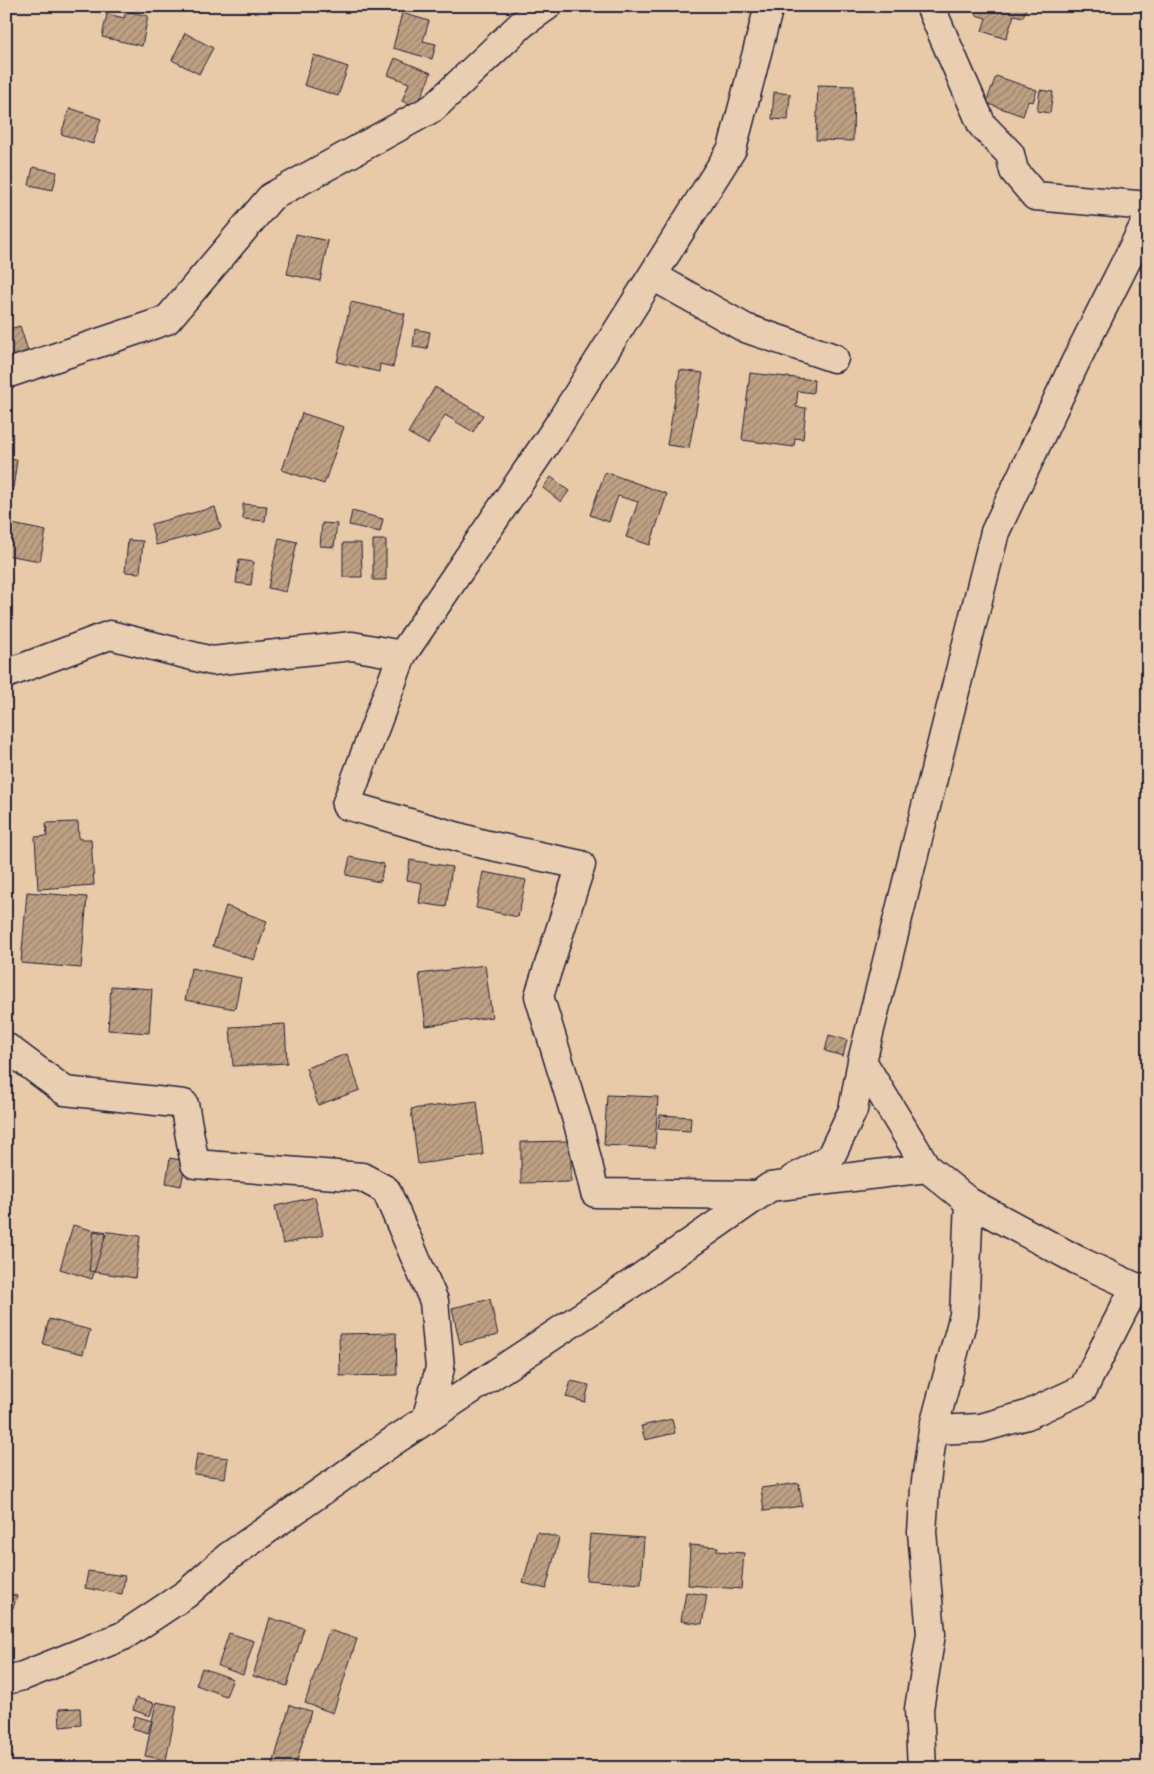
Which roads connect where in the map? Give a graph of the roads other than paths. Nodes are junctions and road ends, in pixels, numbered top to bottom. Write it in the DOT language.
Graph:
graph roads {
  1 [pos="547,6"];
  2 [pos="769,6"];
  3 [pos="930,6"];
  4 [pos="1148,206"];
  5 [pos="1148,218"];
  6 [pos="653,276"];
  7 [pos="834,358"];
  8 [pos="6,374"];
  9 [pos="402,655"];
  10 [pos="6,674"];
  11 [pos="6,1047"];
  12 [pos="862,1061"];
  13 [pos="927,1168"];
  14 [pos="783,1185"];
  15 [pos="758,1195"];
  16 [pos="969,1202"];
  17 [pos="1141,1288"];
  18 [pos="426,1420"];
  19 [pos="933,1430"];
  20 [pos="6,1680"];
  21 [pos="922,1768"];
  1 -- 8 [label="street"];
  2 -- 6 [label="street"];
  3 -- 4 [label="street"];
  5 -- 12 [label="street"];
  6 -- 7 [label="street"];
  6 -- 9 [label="street"];
  9 -- 10 [label="street"];
  9 -- 15 [label="street"];
  11 -- 18 [label="street"];
  12 -- 13 [label="street"];
  12 -- 14 [label="street"];
  13 -- 14 [label="street"];
  13 -- 16 [label="street"];
  14 -- 15 [label="street"];
  15 -- 18 [label="street"];
  16 -- 17 [label="street"];
  16 -- 19 [label="street"];
  17 -- 19 [label="street"];
  18 -- 20 [label="street"];
  19 -- 21 [label="street"];
}
